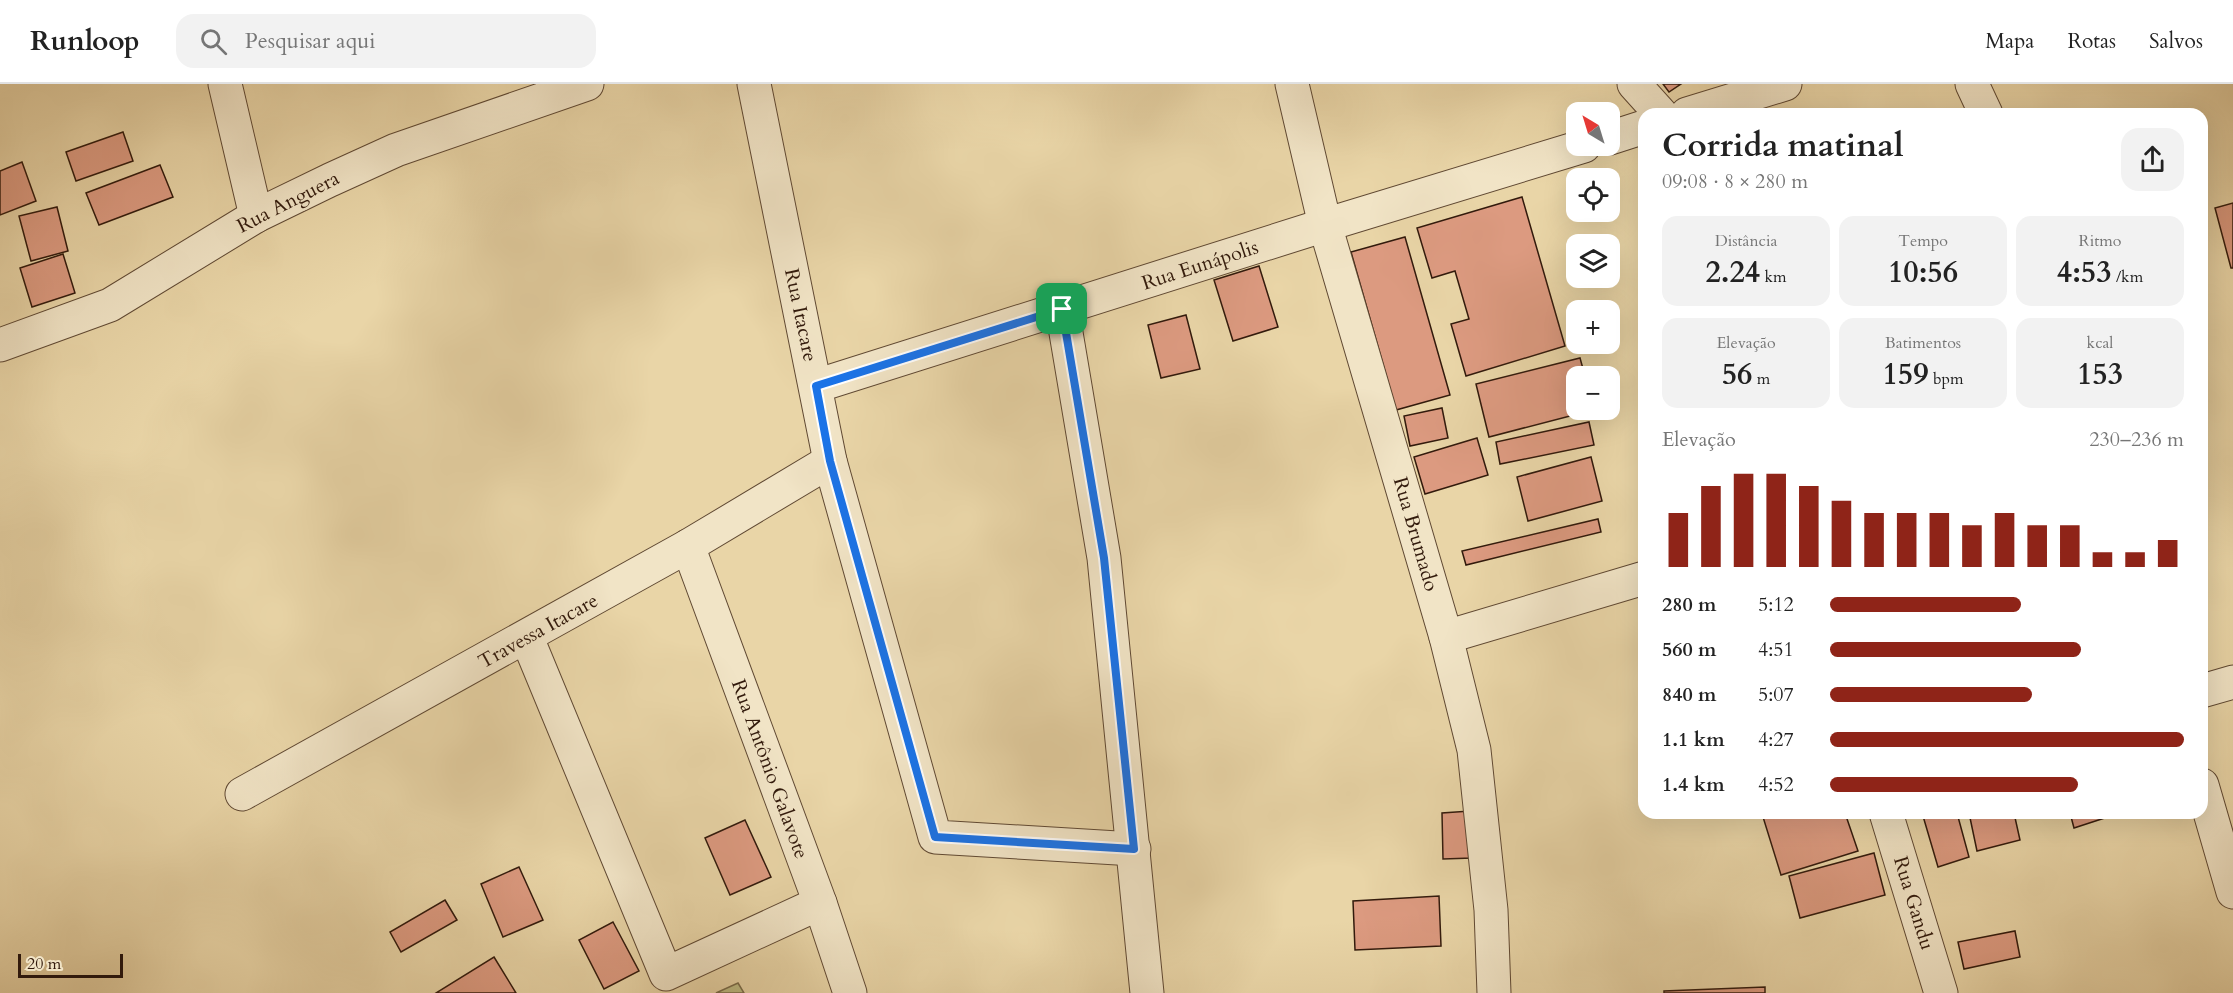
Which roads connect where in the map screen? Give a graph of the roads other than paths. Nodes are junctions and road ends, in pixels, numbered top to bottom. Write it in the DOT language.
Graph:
graph roads {
  1 [pos="225,84"];
  2 [pos="587,84"];
  3 [pos="754,84"];
  4 [pos="1292,84"];
  5 [pos="1634,84"];
  6 [pos="1785,84"];
  7 [pos="1972,84"];
  8 [pos="1656,108"];
  9 [pos="1707,108"];
  10 [pos="1983,108"];
  11 [pos="1638,129"];
  12 [pos="1620,135"];
  13 [pos="1566,151"];
  14 [pos="256,216"];
  15 [pos="1325,225"];
  16 [pos="1062,309"];
  17 [pos="0,345"];
  18 [pos="816,386"];
  19 [pos="830,461"];
  20 [pos="688,546"];
  21 [pos="1638,580"];
  22 [pos="1446,637"];
  23 [pos="526,638"];
  24 [pos="2233,682"];
  25 [pos="2208,690"];
  26 [pos="242,794"];
  27 [pos="2208,806"];
  28 [pos="1888,819"];
  29 [pos="1134,849"];
  30 [pos="2233,891"];
  31 [pos="820,903"];
  32 [pos="850,993"];
  33 [pos="1147,993"];
  34 [pos="1494,993"];
  35 [pos="1941,993"];
  1 -- 14 [label="street"];
  2 -- 14 [label="street, Rua Anguera"];
  3 -- 18 [label="street, Rua Itacare"];
  4 -- 15 [label="street, Rua Brumado"];
  5 -- 8 [label="street"];
  6 -- 9 [label="street"];
  7 -- 10 [label="street"];
  11 -- 12 [label="street"];
  13 -- 15 [label="street, Rua Eunápolis"];
  14 -- 17 [label="street, Rua Anguera"];
  15 -- 16 [label="street, Rua Eunápolis"];
  15 -- 22 [label="street, Rua Brumado"];
  16 -- 18 [label="street, Rua Eunápolis"];
  16 -- 29 [label="street"];
  18 -- 19 [label="street, Rua Itacare"];
  19 -- 20 [label="street, Travessa Itacare"];
  19 -- 29 [label="street, Rua Itacare"];
  20 -- 23 [label="street, Travessa Itacare"];
  20 -- 31 [label="street, Rua Antônio Galavote"];
  21 -- 22 [label="street"];
  22 -- 34 [label="street, Rua Brumado"];
  23 -- 26 [label="street, Travessa Itacare"];
  23 -- 31 [label="street"];
  24 -- 25 [label="street"];
  27 -- 30 [label="street"];
  28 -- 35 [label="street, Rua Gandu"];
  29 -- 33 [label="street"];
  31 -- 32 [label="street, Rua Antônio Galavote"];
}
